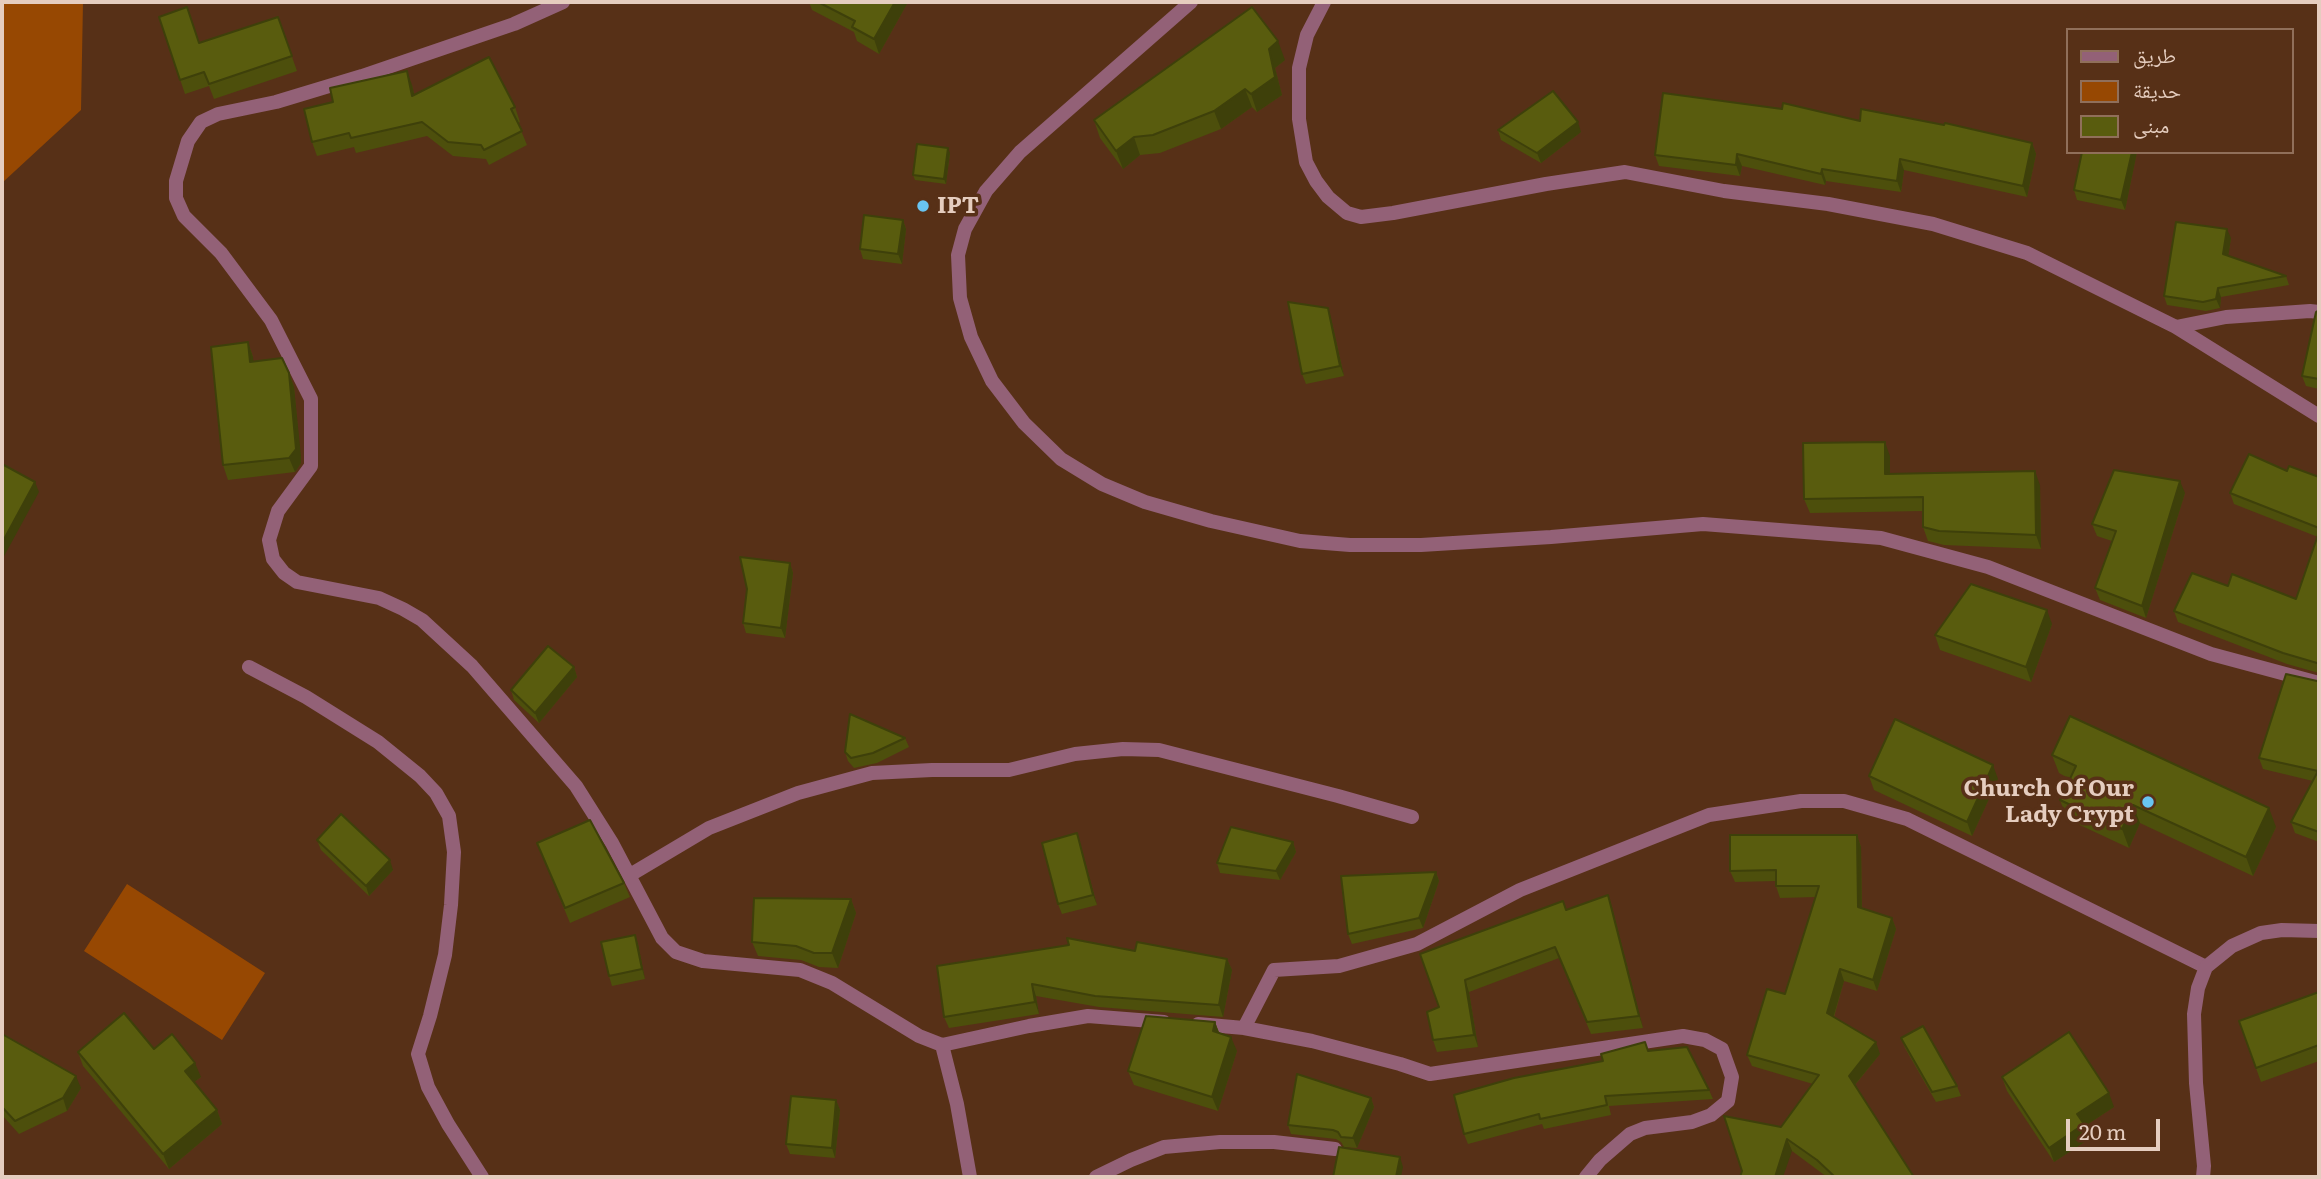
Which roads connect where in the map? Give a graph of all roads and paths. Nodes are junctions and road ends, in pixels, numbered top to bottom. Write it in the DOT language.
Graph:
graph roads {
  1 [pos="563,2"];
  2 [pos="1191,2"];
  3 [pos="1324,2"];
  4 [pos="2319,312"];
  5 [pos="2176,327"];
  6 [pos="2319,416"];
  7 [pos="249,667"];
  8 [pos="2319,683"];
  9 [pos="1412,817"];
  10 [pos="630,875"];
  11 [pos="2319,931"];
  12 [pos="2206,967"];
  13 [pos="1244,1028"];
  14 [pos="942,1045"];
  15 [pos="1335,1149"];
  16 [pos="482,1177"];
  17 [pos="970,1177"];
  18 [pos="1096,1177"];
  19 [pos="1586,1177"];
  20 [pos="2203,1177"];
  1 -- 10 [label="street"];
  2 -- 8 [label="street"];
  3 -- 5 [label="street"];
  4 -- 5 [label="street"];
  5 -- 6 [label="street"];
  7 -- 16 [label="street"];
  9 -- 10 [label="street"];
  10 -- 14 [label="street"];
  11 -- 12 [label="street"];
  12 -- 13 [label="street"];
  12 -- 20 [label="street"];
  13 -- 14 [label="street"];
  13 -- 19 [label="street"];
  14 -- 17 [label="street"];
  15 -- 18 [label="street"];
}
